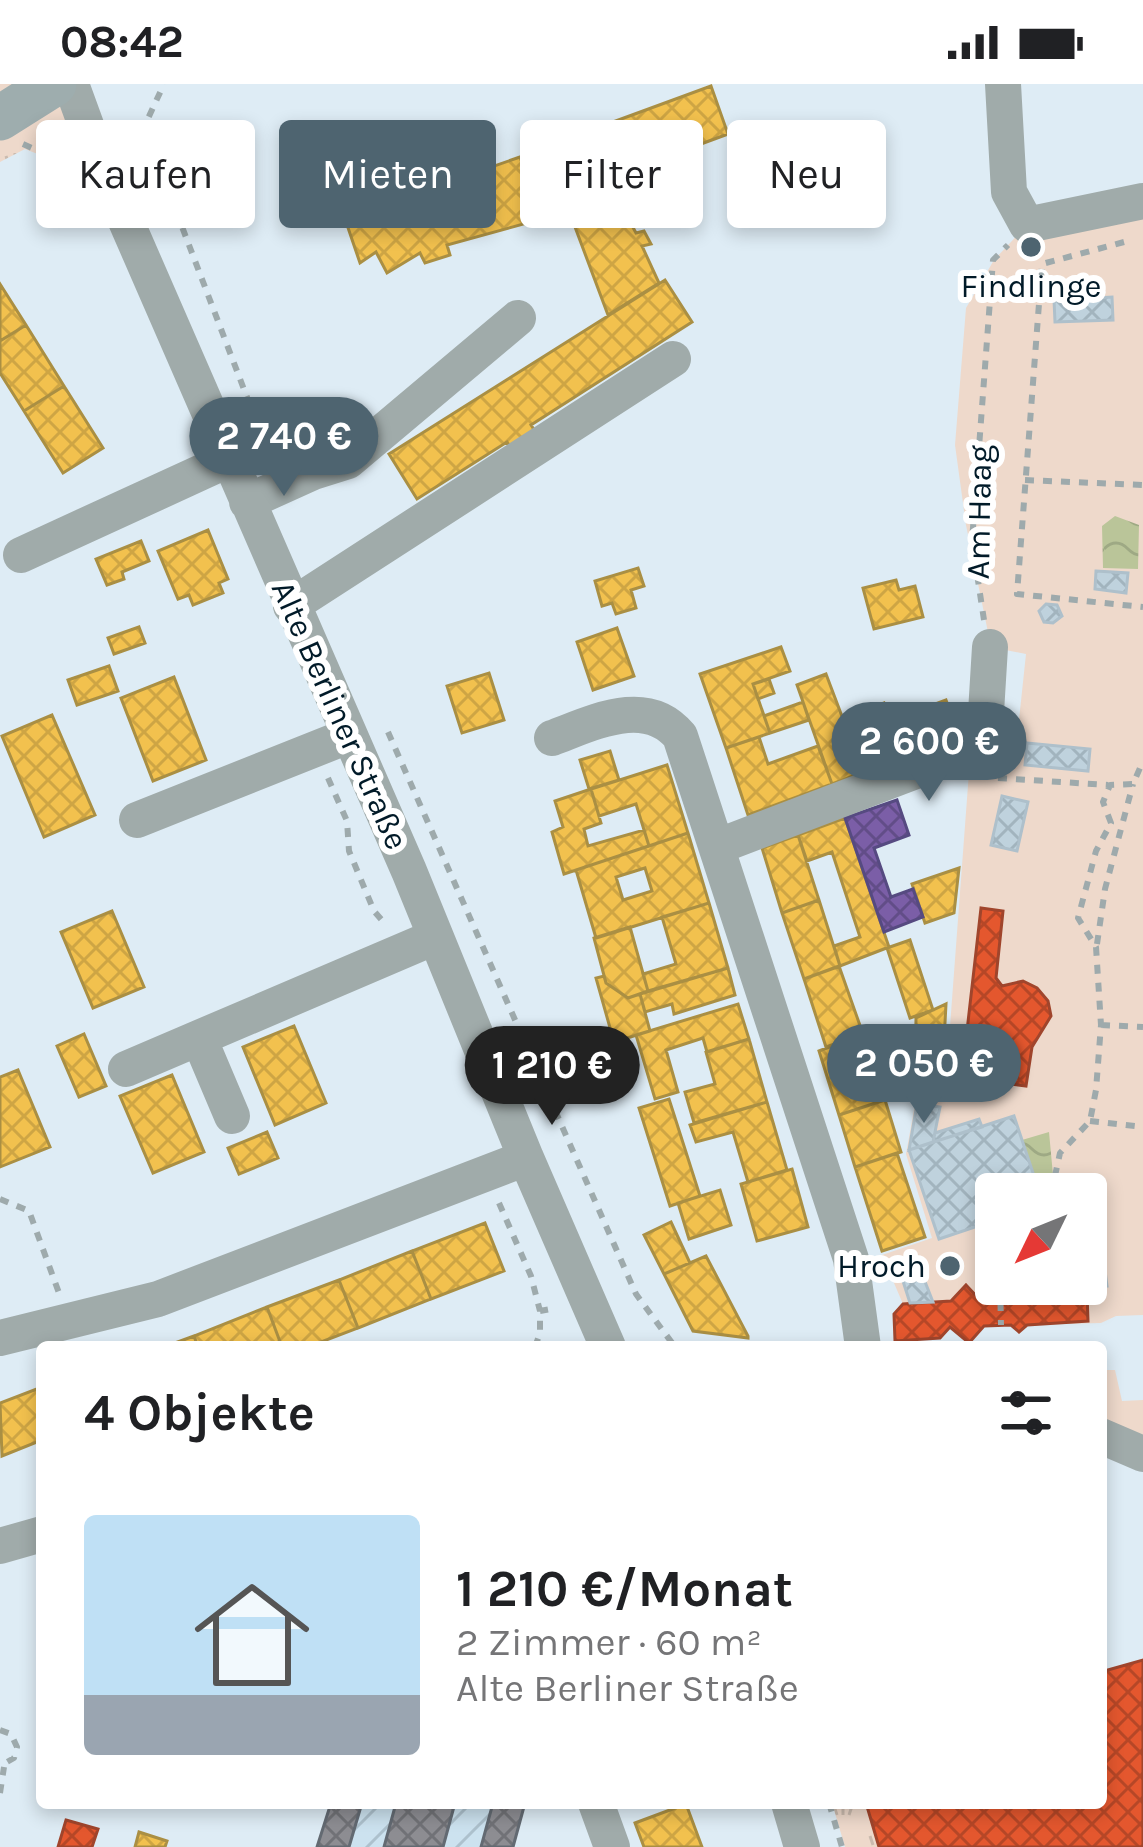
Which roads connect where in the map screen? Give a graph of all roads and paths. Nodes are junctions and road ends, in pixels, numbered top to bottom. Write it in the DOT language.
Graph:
graph roads {
  1 [pos="54,84"];
  2 [pos="71,84"];
  3 [pos="164,84"];
  4 [pos="1003,84"];
  5 [pos="0,118"];
  6 [pos="1143,201"];
  7 [pos="1027,225"];
  8 [pos="1143,236"];
  9 [pos="518,318"];
  10 [pos="673,359"];
  11 [pos="228,460"];
  12 [pos="1025,480"];
  13 [pos="1143,485"];
  14 [pos="280,486"];
  15 [pos="247,502"];
  16 [pos="21,555"];
  17 [pos="291,606"];
  18 [pos="1143,608"];
  19 [pos="990,647"];
  20 [pos="386,728"];
  21 [pos="348,736"];
  22 [pos="552,738"];
  23 [pos="1143,760"];
  24 [pos="998,778"];
  25 [pos="1133,784"];
  26 [pos="1110,785"];
  27 [pos="137,820"];
  28 [pos="719,846"];
  29 [pos="435,937"];
  30 [pos="1096,947"];
  31 [pos="1101,1024"];
  32 [pos="1143,1027"];
  33 [pos="199,1038"];
  34 [pos="126,1069"];
  35 [pos="232,1116"];
  36 [pos="1090,1120"];
  37 [pos="1143,1127"];
  38 [pos="526,1158"];
  39 [pos="1056,1173"];
  40 [pos="0,1199"];
  41 [pos="1001,1305"];
  42 [pos="70,1320"];
  43 [pos="1001,1325"];
  44 [pos="0,1338"];
  45 [pos="605,1341"];
  46 [pos="672,1341"];
  47 [pos="862,1341"];
  48 [pos="1107,1439"];
  49 [pos="1143,1454"];
  50 [pos="36,1536"];
  51 [pos="0,1546"];
  52 [pos="0,1730"];
  53 [pos="2,1766"];
  54 [pos="0,1793"];
  55 [pos="598,1809"];
  56 [pos="791,1809"];
  57 [pos="831,1809"];
  58 [pos="612,1847"];
  59 [pos="802,1847"];
  60 [pos="842,1847"];
  1 -- 5 [label="main road"];
  2 -- 11 [label="street, Alte Berliner Straße"];
  3 -- 14 [label="path"];
  4 -- 7 [label="street"];
  6 -- 7 [label="street"];
  7 -- 19 [label="path, Am Haag"];
  8 -- 12 [label="path"];
  9 -- 14 [label="street"];
  10 -- 17 [label="street"];
  11 -- 15 [label="street, Alte Berliner Straße"];
  11 -- 16 [label="street"];
  12 -- 13 [label="path"];
  12 -- 18 [label="path"];
  14 -- 15 [label="street"];
  15 -- 17 [label="street, Alte Berliner Straße"];
  17 -- 21 [label="street, Alte Berliner Straße"];
  19 -- 28 [label="street"];
  20 -- 46 [label="path"];
  21 -- 27 [label="street"];
  21 -- 29 [label="street, Alte Berliner Straße"];
  22 -- 28 [label="street"];
  23 -- 25 [label="path"];
  24 -- 26 [label="path"];
  25 -- 26 [label="path"];
  25 -- 30 [label="path"];
  26 -- 30 [label="path"];
  28 -- 47 [label="street"];
  29 -- 33 [label="street"];
  29 -- 38 [label="street, Alte Berliner Straße"];
  30 -- 31 [label="path"];
  31 -- 32 [label="path"];
  31 -- 36 [label="path"];
  33 -- 34 [label="street"];
  33 -- 35 [label="street"];
  36 -- 37 [label="path"];
  36 -- 39 [label="path"];
  38 -- 42 [label="street"];
  38 -- 45 [label="street, Alte Berliner Straße"];
  40 -- 42 [label="path"];
  41 -- 43 [label="path"];
  42 -- 44 [label="street"];
  48 -- 49 [label="street"];
  50 -- 51 [label="street"];
  52 -- 53 [label="path"];
  53 -- 54 [label="path"];
  55 -- 58 [label="street"];
  56 -- 59 [label="street"];
  57 -- 60 [label="path"];
}
